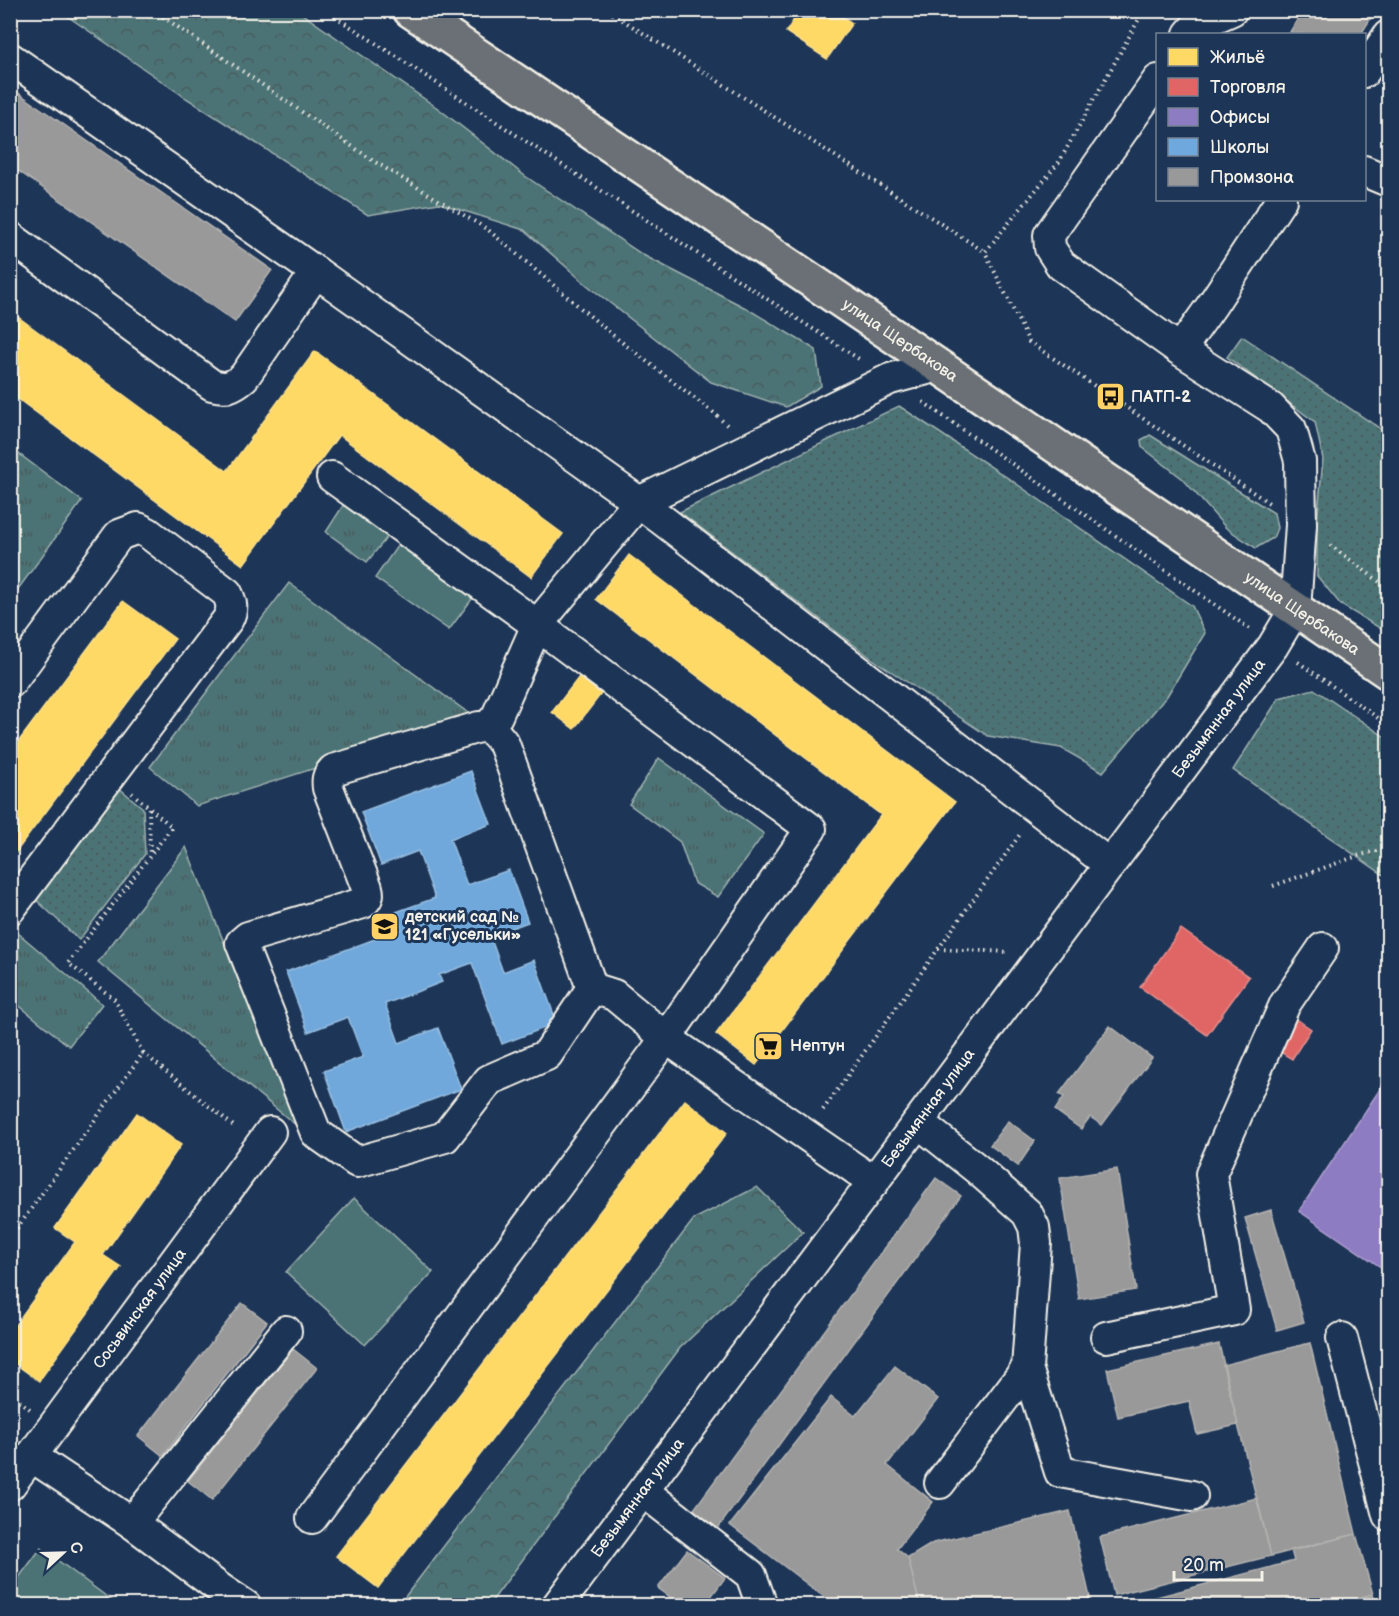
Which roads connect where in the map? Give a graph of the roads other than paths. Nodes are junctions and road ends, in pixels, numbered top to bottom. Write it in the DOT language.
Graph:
graph roads {
  1 [pos="410,10"];
  2 [pos="1232,10"];
  3 [pos="1191,33"];
  4 [pos="1389,36"];
  5 [pos="10,58"];
  6 [pos="1366,70"];
  7 [pos="1156,83"];
  8 [pos="1366,171"];
  9 [pos="1389,181"];
  10 [pos="1280,201"];
  11 [pos="10,237"];
  12 [pos="316,272"];
  13 [pos="1180,350"];
  14 [pos="938,366"];
  15 [pos="332,477"];
  16 [pos="639,502"];
  17 [pos="1295,609"];
  18 [pos="537,625"];
  19 [pos="1389,672"];
  20 [pos="10,683"];
  21 [pos="488,727"];
  22 [pos="1110,865"];
  23 [pos="10,909"];
  24 [pos="1323,948"];
  25 [pos="592,988"];
  26 [pos="666,1038"];
  27 [pos="918,1122"];
  28 [pos="265,1139"];
  29 [pos="874,1182"];
  30 [pos="286,1331"];
  31 [pos="1106,1337"];
  32 [pos="1342,1338"];
  33 [pos="1027,1368"];
  34 [pos="31,1456"];
  35 [pos="939,1483"];
  36 [pos="10,1485"];
  37 [pos="643,1491"];
  38 [pos="1192,1496"];
  39 [pos="1389,1515"];
  40 [pos="312,1518"];
  41 [pos="132,1524"];
  42 [pos="226,1600"];
  43 [pos="557,1605"];
  44 [pos="762,1605"];
  1 -- 14 [label="main road, улица Щербакова"];
  2 -- 3 [label="street"];
  4 -- 6 [label="street"];
  5 -- 12 [label="street"];
  7 -- 13 [label="street"];
  8 -- 9 [label="street"];
  10 -- 13 [label="street"];
  11 -- 12 [label="street"];
  12 -- 16 [label="street"];
  13 -- 17 [label="street"];
  14 -- 16 [label="street"];
  14 -- 17 [label="main road, улица Щербакова"];
  15 -- 18 [label="street"];
  16 -- 18 [label="street"];
  16 -- 22 [label="street"];
  17 -- 19 [label="main road, улица Щербакова"];
  17 -- 22 [label="street, Безымянная улица"];
  18 -- 21 [label="street"];
  18 -- 26 [label="street"];
  20 -- 23 [label="street"];
  21 -- 25 [label="street"];
  21 -- 25 [label="street"];
  22 -- 27 [label="street, Безымянная улица"];
  24 -- 31 [label="street"];
  25 -- 26 [label="street"];
  26 -- 29 [label="street"];
  26 -- 40 [label="street"];
  27 -- 29 [label="street, Безымянная улица"];
  27 -- 33 [label="street"];
  28 -- 34 [label="street, Сосьвинская улица"];
  29 -- 37 [label="street, Безымянная улица"];
  30 -- 41 [label="street"];
  32 -- 39 [label="street"];
  33 -- 35 [label="street"];
  33 -- 38 [label="street"];
  34 -- 36 [label="street, Сосьвинская улица"];
  34 -- 41 [label="street"];
  37 -- 43 [label="street, Безымянная улица"];
  37 -- 44 [label="street"];
  41 -- 42 [label="street"];
}
